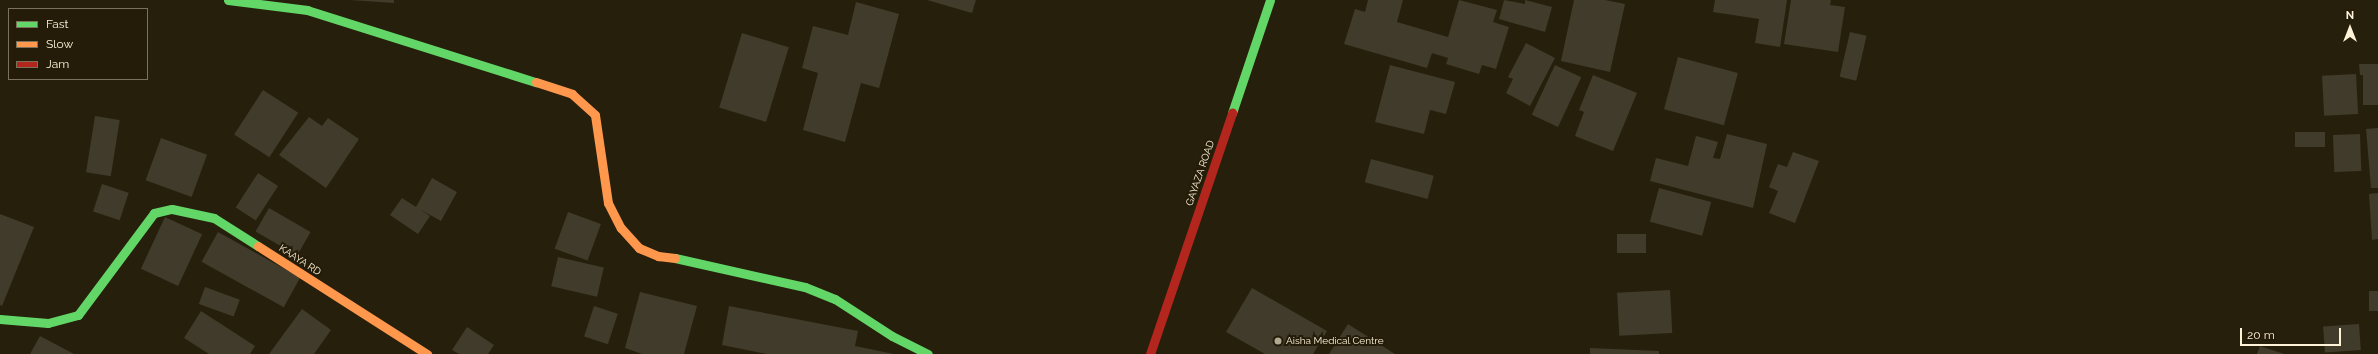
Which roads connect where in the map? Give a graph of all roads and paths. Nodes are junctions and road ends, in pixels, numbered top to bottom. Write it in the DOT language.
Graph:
graph roads {
  1 [pos="228,0"];
  2 [pos="1270,0"];
  3 [pos="0,319"];
  4 [pos="427,354"];
  5 [pos="928,354"];
  6 [pos="1150,354"];
  1 -- 5 [label="street"];
  2 -- 6 [label="street, GAYAZA ROAD"];
  3 -- 4 [label="street, KAAYA RD"];
}
